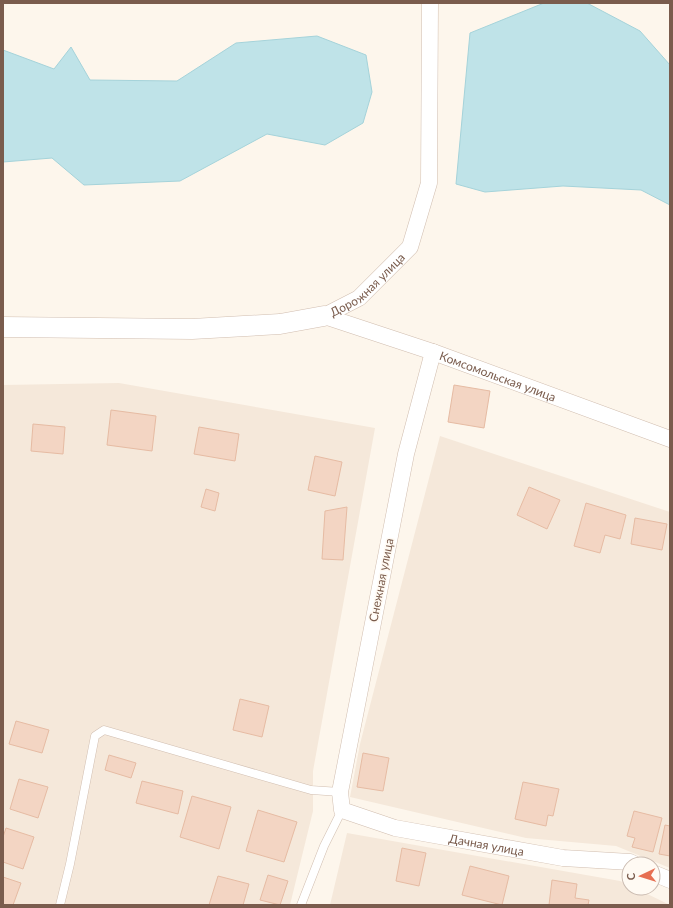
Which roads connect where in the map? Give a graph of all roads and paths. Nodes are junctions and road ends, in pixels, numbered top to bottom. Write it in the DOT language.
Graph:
graph roads {
  1 [pos="430,3"];
  2 [pos="324,316"];
  3 [pos="3,327"];
  4 [pos="433,352"];
  5 [pos="670,439"];
  6 [pos="340,792"];
  7 [pos="342,810"];
  8 [pos="621,861"];
  9 [pos="60,905"];
  10 [pos="301,905"];
  1 -- 2 [label="street, Дорожная улица"];
  2 -- 3 [label="street, Дорожная улица"];
  2 -- 4 [label="street, Комсомольская улица"];
  4 -- 5 [label="street, Комсомольская улица"];
  4 -- 6 [label="street, Снежная улица"];
  6 -- 7 [label="street, Снежная улица"];
  6 -- 9 [label="lane"];
  7 -- 8 [label="street, Дачная улица"];
  7 -- 10 [label="lane"];
}
